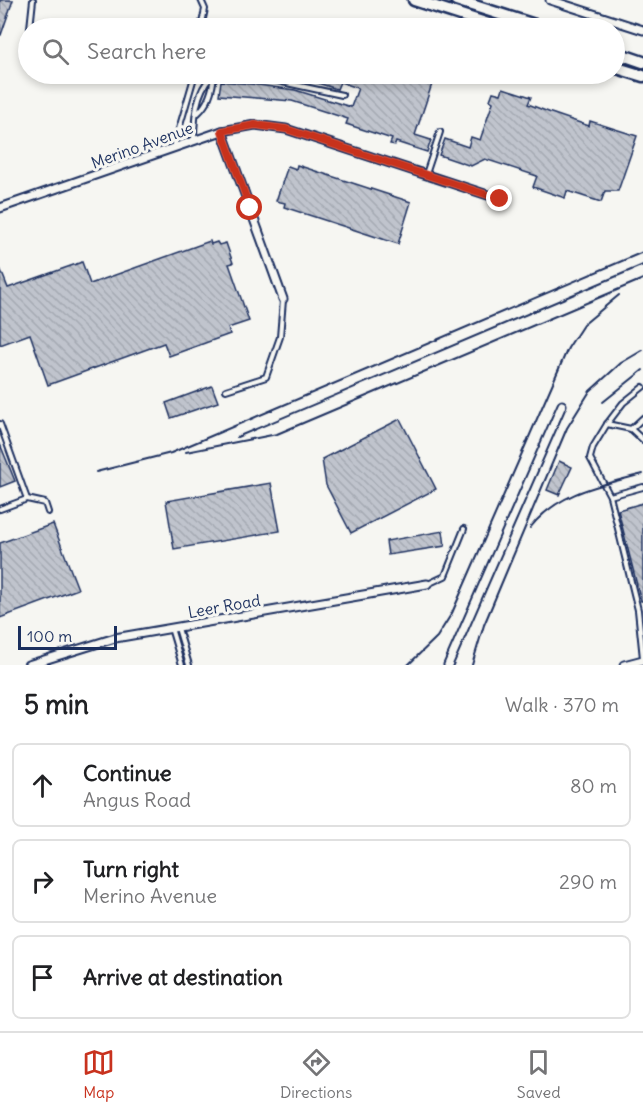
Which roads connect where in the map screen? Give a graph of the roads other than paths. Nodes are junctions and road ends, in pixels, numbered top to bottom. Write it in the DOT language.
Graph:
graph roads {
  1 [pos="33,0"];
  2 [pos="201,0"];
  3 [pos="414,0"];
  4 [pos="456,0"];
  5 [pos="550,0"];
  6 [pos="31,18"];
  7 [pos="203,18"];
  8 [pos="470,18"];
  9 [pos="513,18"];
  10 [pos="606,18"];
  11 [pos="625,24"];
  12 [pos="643,30"];
  13 [pos="625,56"];
  14 [pos="643,62"];
  15 [pos="625,70"];
  16 [pos="643,76"];
  17 [pos="192,84"];
  18 [pos="205,84"];
  19 [pos="212,84"];
  20 [pos="291,84"];
  21 [pos="342,95"];
  22 [pos="198,113"];
  23 [pos="222,131"];
  24 [pos="440,132"];
  25 [pos="194,141"];
  26 [pos="174,147"];
  27 [pos="426,174"];
  28 [pos="500,199"];
  29 [pos="0,208"];
  30 [pos="283,299"];
  31 [pos="643,387"];
  32 [pos="226,390"];
  33 [pos="562,405"];
  34 [pos="643,418"];
  35 [pos="0,424"];
  36 [pos="607,424"];
  37 [pos="631,429"];
  38 [pos="643,440"];
  39 [pos="643,487"];
  40 [pos="610,496"];
  41 [pos="27,499"];
  42 [pos="0,509"];
  43 [pos="48,513"];
  44 [pos="464,529"];
  45 [pos="427,584"];
  46 [pos="175,628"];
  47 [pos="643,659"];
  48 [pos="28,665"];
  49 [pos="182,665"];
  50 [pos="189,665"];
  51 [pos="448,665"];
  52 [pos="624,665"];
  1 -- 6 [label="lane"];
  2 -- 7 [label="lane"];
  3 -- 8 [label="main road"];
  4 -- 9 [label="main road"];
  5 -- 10 [label="street"];
  11 -- 12 [label="street"];
  13 -- 14 [label="main road"];
  15 -- 16 [label="main road"];
  17 -- 26 [label="lane"];
  18 -- 22 [label="lane"];
  19 -- 22 [label="lane"];
  20 -- 21 [label="lane"];
  22 -- 25 [label="lane"];
  23 -- 25 [label="street, Merino Avenue"];
  23 -- 27 [label="street, Merino Avenue"];
  23 -- 30 [label="street"];
  24 -- 27 [label="lane"];
  25 -- 26 [label="street, Merino Avenue"];
  26 -- 29 [label="street, Merino Avenue"];
  27 -- 28 [label="street, Merino Avenue"];
  30 -- 32 [label="lane"];
  31 -- 36 [label="lane"];
  33 -- 51 [label="street"];
  34 -- 37 [label="lane"];
  35 -- 41 [label="lane"];
  36 -- 37 [label="lane"];
  36 -- 40 [label="lane"];
  37 -- 38 [label="lane"];
  39 -- 40 [label="lane"];
  40 -- 47 [label="lane"];
  41 -- 42 [label="lane"];
  41 -- 43 [label="lane"];
  44 -- 45 [label="lane"];
  45 -- 46 [label="street, Leer Road"];
  46 -- 48 [label="street, Leer Road"];
  46 -- 49 [label="lane"];
  46 -- 50 [label="lane"];
  47 -- 52 [label="street"];
}
